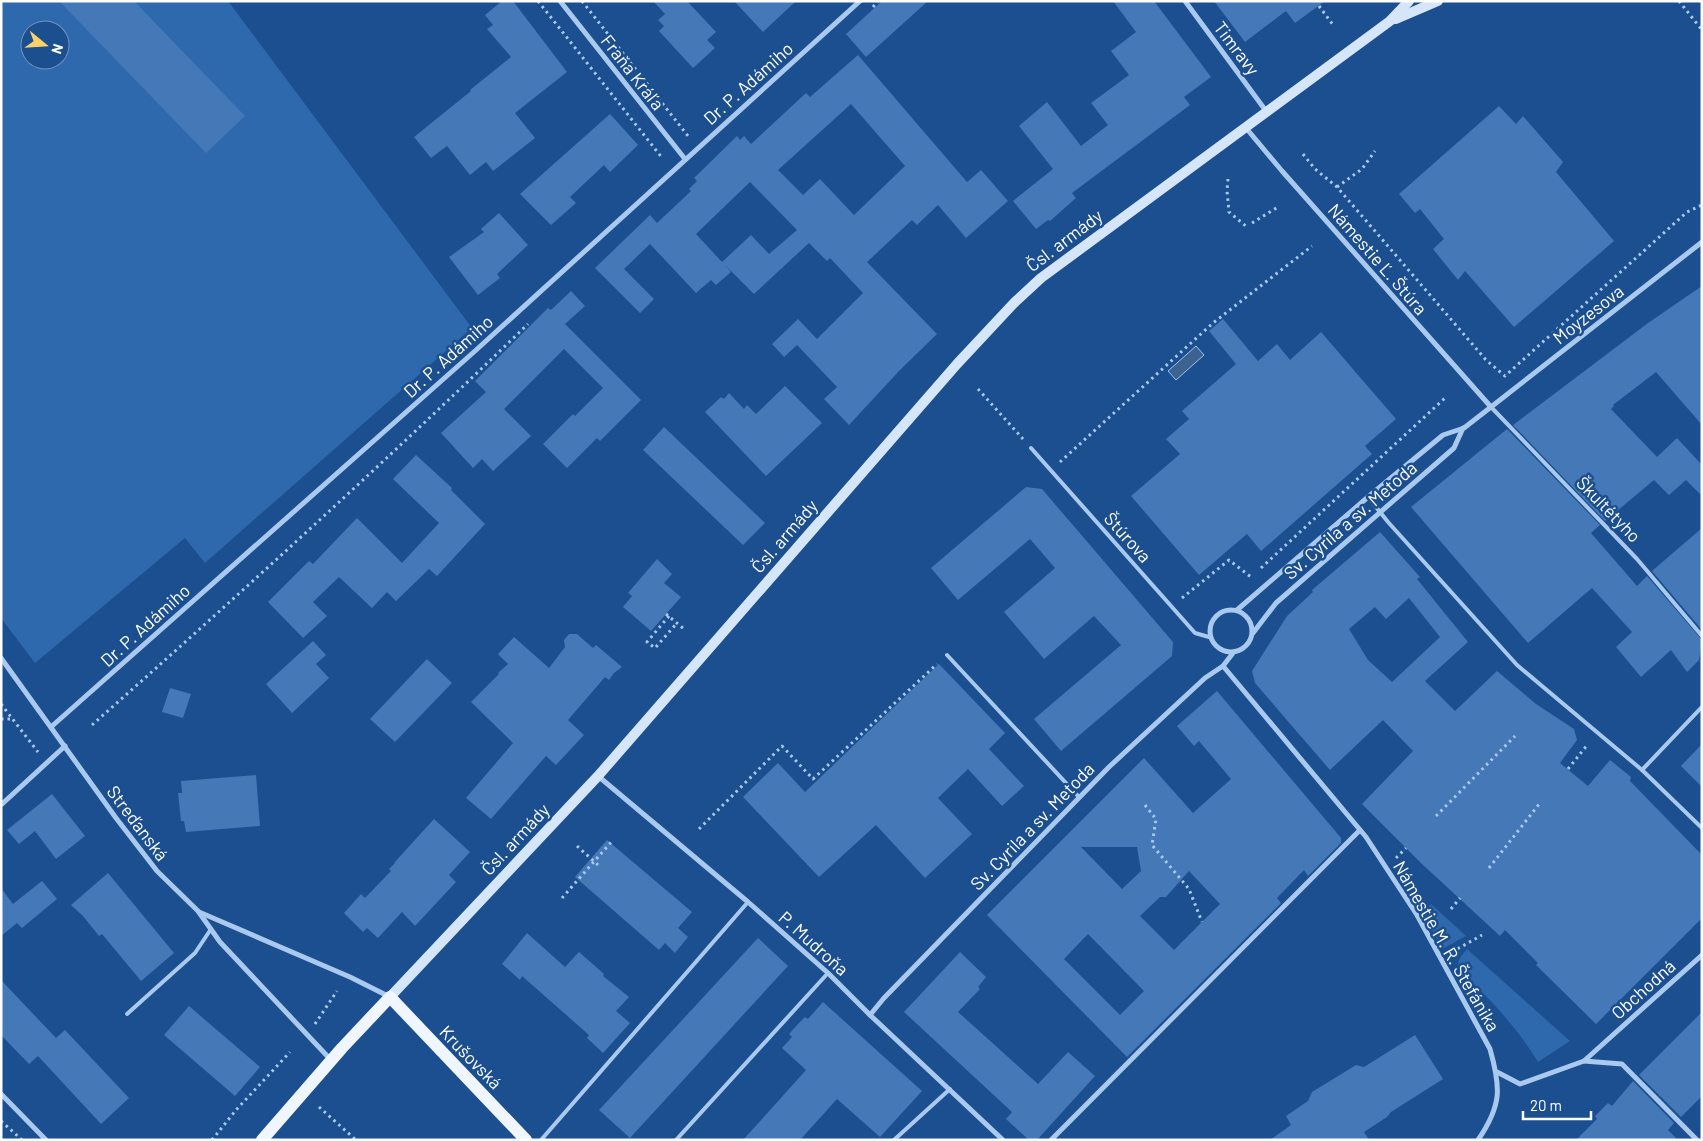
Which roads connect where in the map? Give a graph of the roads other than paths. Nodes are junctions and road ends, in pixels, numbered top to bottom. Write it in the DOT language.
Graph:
graph roads {
  1 [pos="560,1"];
  2 [pos="860,1"];
  3 [pos="1185,1"];
  4 [pos="1409,1"];
  5 [pos="1438,1"];
  6 [pos="1390,21"];
  7 [pos="1267,112"];
  8 [pos="1246,128"];
  9 [pos="685,159"];
  10 [pos="1702,242"];
  11 [pos="1491,407"];
  12 [pos="1464,428"];
  13 [pos="1032,448"];
  14 [pos="1368,497"];
  15 [pos="1379,512"];
  16 [pos="1237,610"];
  17 [pos="1253,633"];
  18 [pos="1702,636"];
  19 [pos="1209,637"];
  20 [pos="1232,653"];
  21 [pos="947,655"];
  22 [pos="1,658"];
  23 [pos="1222,666"];
  24 [pos="1702,707"];
  25 [pos="51,727"];
  26 [pos="65,746"];
  27 [pos="1642,770"];
  28 [pos="598,776"];
  29 [pos="1079,797"];
  30 [pos="1,805"];
  31 [pos="1702,828"];
  32 [pos="1360,830"];
  33 [pos="748,902"];
  34 [pos="198,911"];
  35 [pos="211,929"];
  36 [pos="1702,955"];
  37 [pos="828,973"];
  38 [pos="390,997"];
  39 [pos="127,1014"];
  40 [pos="870,1014"];
  41 [pos="332,1060"];
  42 [pos="1584,1061"];
  43 [pos="1496,1072"];
  44 [pos="950,1089"];
  45 [pos="1,1094"];
  46 [pos="46,1140"];
  47 [pos="262,1140"];
  48 [pos="526,1140"];
  49 [pos="541,1140"];
  50 [pos="676,1140"];
  51 [pos="894,1140"];
  52 [pos="1004,1140"];
  53 [pos="1051,1140"];
  54 [pos="1478,1140"];
  55 [pos="1697,1140"];
  1 -- 9 [label="street, Fraňa Kráľa"];
  2 -- 9 [label="street, Dr. P. Adámiho"];
  3 -- 7 [label="street, Timravy"];
  4 -- 6 [label="main road, Čsl. armády"];
  5 -- 6 [label="main road, Čsl. armády"];
  6 -- 7 [label="main road, Čsl. armády"];
  7 -- 8 [label="main road, Čsl. armády"];
  8 -- 11 [label="street, Námestie Ľ. Štúra"];
  8 -- 28 [label="main road, Čsl. armády"];
  9 -- 25 [label="street, Dr. P. Adámiho"];
  10 -- 11 [label="street, Moyzesova"];
  11 -- 12 [label="street, Sv. Cyrila a sv. Metoda"];
  11 -- 18 [label="lane, Škultétyho"];
  12 -- 14 [label="street, Sv. Cyrila a sv. Metoda"];
  12 -- 15 [label="street, Sv. Cyrila a sv. Metoda"];
  13 -- 19 [label="lane, Štúrova"];
  14 -- 15 [label="lane"];
  14 -- 16 [label="street, Sv. Cyrila a sv. Metoda"];
  15 -- 17 [label="street, Sv. Cyrila a sv. Metoda"];
  15 -- 27 [label="lane"];
  16 -- 17 [label="street"];
  16 -- 19 [label="street, Sv. Cyrila a sv. Metoda"];
  17 -- 20 [label="street, Sv. Cyrila a sv. Metoda"];
  19 -- 20 [label="street"];
  20 -- 23 [label="street"];
  21 -- 29 [label="lane"];
  22 -- 25 [label="street, Streďanská"];
  23 -- 29 [label="street, Sv. Cyrila a sv. Metoda"];
  23 -- 32 [label="street"];
  24 -- 27 [label="lane"];
  25 -- 26 [label="street, Streďanská"];
  26 -- 30 [label="street"];
  26 -- 34 [label="street, Streďanská"];
  27 -- 31 [label="lane"];
  28 -- 33 [label="street, P. Mudroňa"];
  28 -- 38 [label="main road, Čsl. armády"];
  29 -- 40 [label="street, Sv. Cyrila a sv. Metoda"];
  32 -- 43 [label="street, Námestie M. R. Štefánika"];
  32 -- 53 [label="street"];
  33 -- 37 [label="street, P. Mudroňa"];
  33 -- 49 [label="lane"];
  34 -- 35 [label="street, Streďanská"];
  34 -- 38 [label="street, Streďanská"];
  35 -- 39 [label="lane"];
  35 -- 41 [label="street, Streďanská"];
  36 -- 42 [label="street, Obchodná"];
  37 -- 40 [label="street, P. Mudroňa"];
  37 -- 50 [label="lane"];
  38 -- 41 [label="main road, Čsl. armády"];
  38 -- 48 [label="main road, Krušovská"];
  40 -- 44 [label="street, P. Mudroňa"];
  41 -- 47 [label="main road, Čsl. armády"];
  42 -- 43 [label="street"];
  42 -- 55 [label="street"];
  43 -- 54 [label="street, Námestie M. R. Štefánika"];
  44 -- 51 [label="lane"];
  44 -- 52 [label="street, P. Mudroňa"];
  45 -- 46 [label="street"];
}
